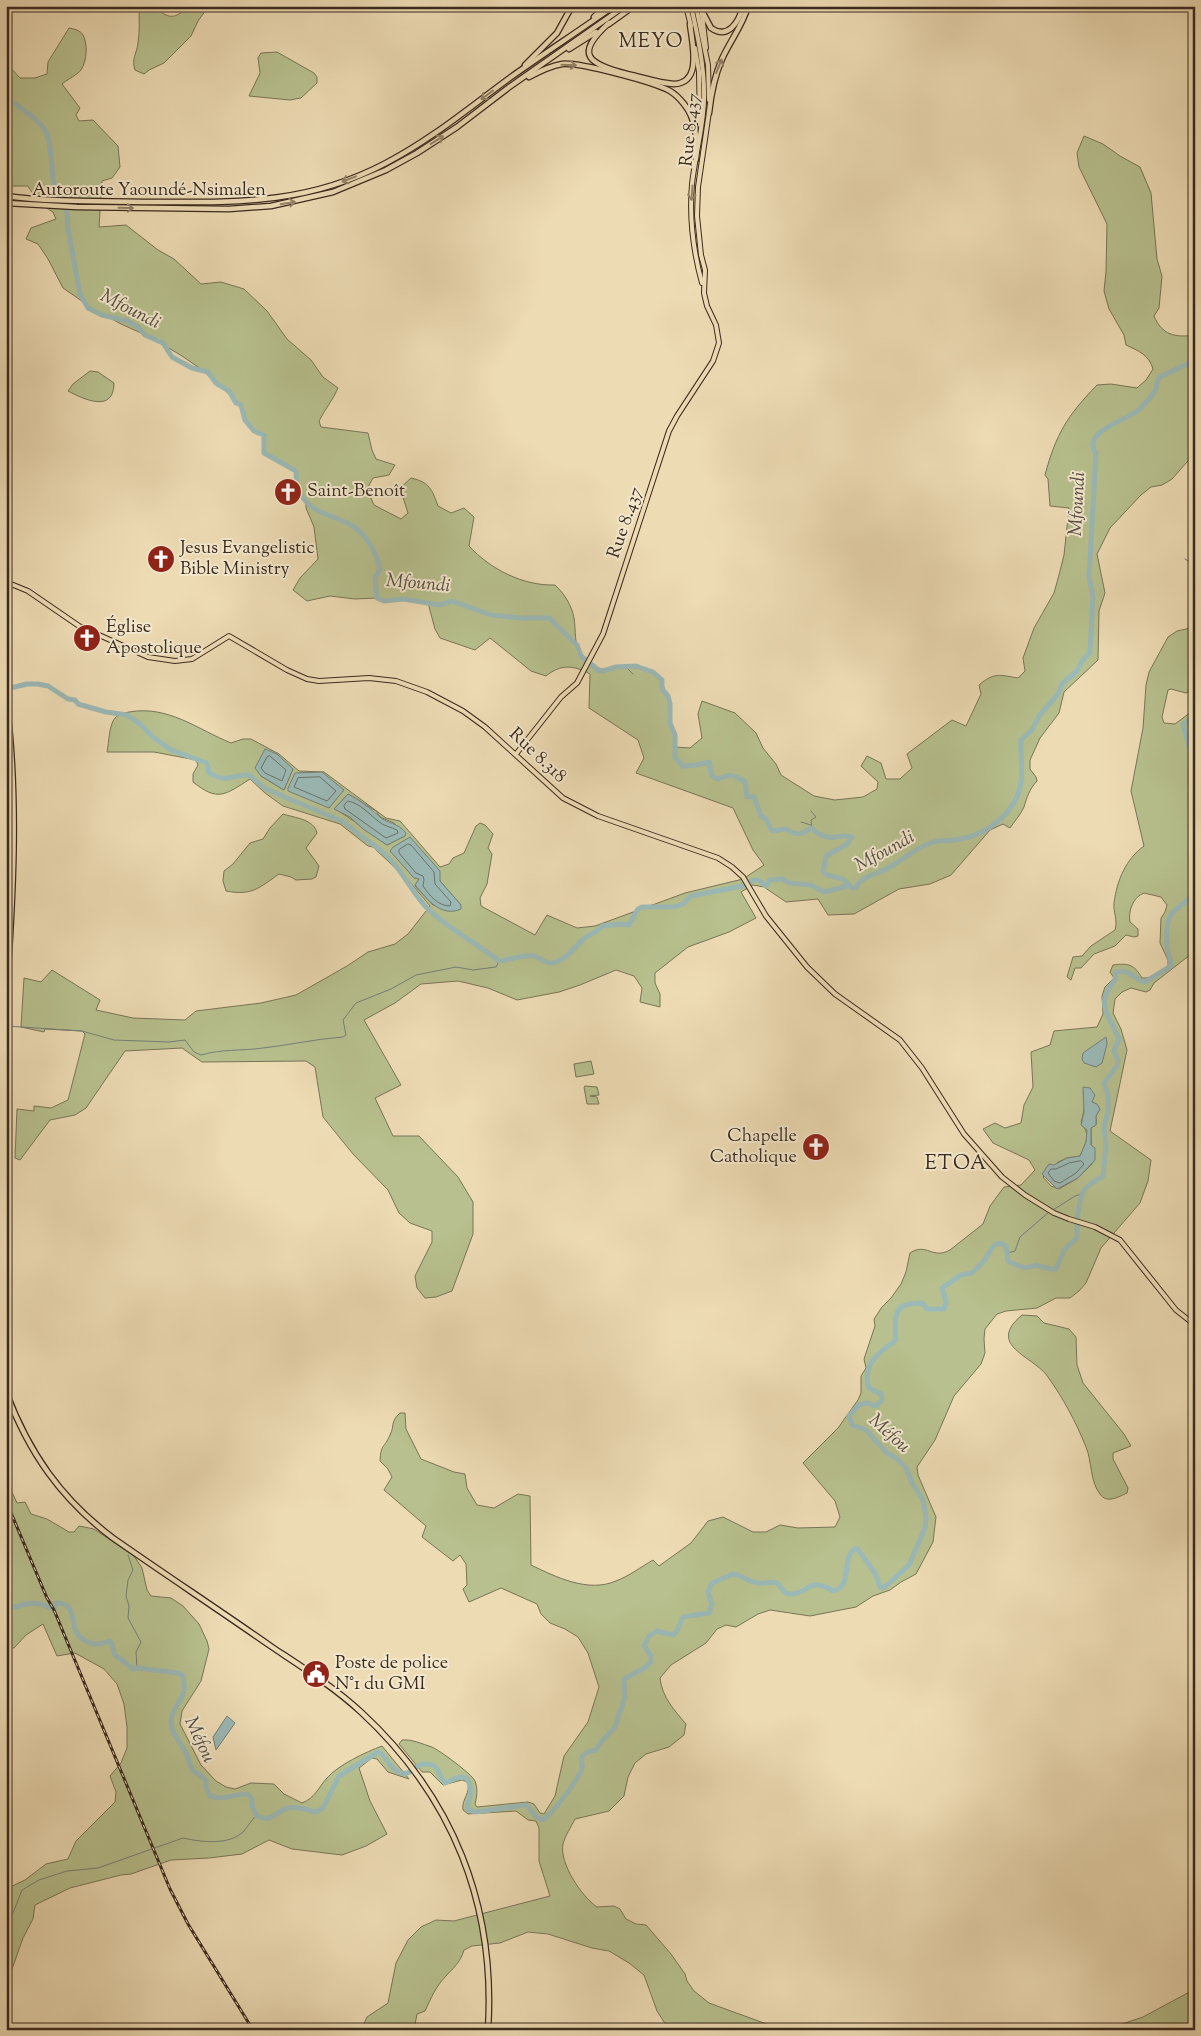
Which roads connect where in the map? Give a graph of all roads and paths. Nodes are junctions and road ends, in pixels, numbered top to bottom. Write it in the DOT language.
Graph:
graph roads {
  1 [pos="572,6"];
  2 [pos="606,6"];
  3 [pos="614,6"];
  4 [pos="625,6"];
  5 [pos="634,6"];
  6 [pos="686,6"];
  7 [pos="691,6"];
  8 [pos="696,6"];
  9 [pos="743,6"];
  10 [pos="748,6"];
  11 [pos="702,9"];
  12 [pos="609,24"];
  13 [pos="690,24"];
  14 [pos="584,26"];
  15 [pos="552,58"];
  16 [pos="708,65"];
  17 [pos="511,77"];
  18 [pos="508,88"];
  19 [pos="709,113"];
  20 [pos="701,137"];
  21 [pos="696,159"];
  22 [pos="6,196"];
  23 [pos="6,203"];
  24 [pos="703,288"];
  25 [pos="6,582"];
  26 [pos="6,699"];
  27 [pos="516,754"];
  28 [pos="6,999"];
  29 [pos="1195,1325"];
  30 [pos="6,1392"];
  31 [pos="488,2030"];
  1 -- 17 [label="highway"];
  2 -- 14 [label="highway"];
  3 -- 14 [label="highway, Autoroute Yaoundé-Nsimalen"];
  4 -- 15 [label="highway, Autoroute Yaoundé-Nsimalen"];
  5 -- 12 [label="highway"];
  6 -- 13 [label="main road"];
  7 -- 20 [label="main road, Rue 8.437"];
  8 -- 16 [label="main road, Rue 8.437"];
  9 -- 11 [label="highway"];
  19 -- 10 [label="highway, one-way"];
  11 -- 16 [label="main road"];
  12 -- 13 [label="highway"];
  12 -- 15 [label="highway"];
  13 -- 20 [label="main road"];
  14 -- 17 [label="highway, Autoroute Yaoundé-Nsimalen"];
  15 -- 18 [label="highway, Autoroute Yaoundé-Nsimalen"];
  16 -- 19 [label="main road, Rue 8.437"];
  17 -- 22 [label="highway, Autoroute Yaoundé-Nsimalen, one-way"];
  18 -- 21 [label="highway, one-way"];
  23 -- 18 [label="highway, Autoroute Yaoundé-Nsimalen, one-way"];
  19 -- 24 [label="main road, Rue 8.437"];
  20 -- 21 [label="main road, Rue 8.437"];
  21 -- 24 [label="main road, Rue 8.437, one-way"];
  24 -- 27 [label="main road, Rue 8.437"];
  25 -- 27 [label="main road, Rue 8.318"];
  26 -- 28 [label="highway"];
  27 -- 29 [label="main road, Rue 8.318"];
  30 -- 31 [label="highway"];
}
